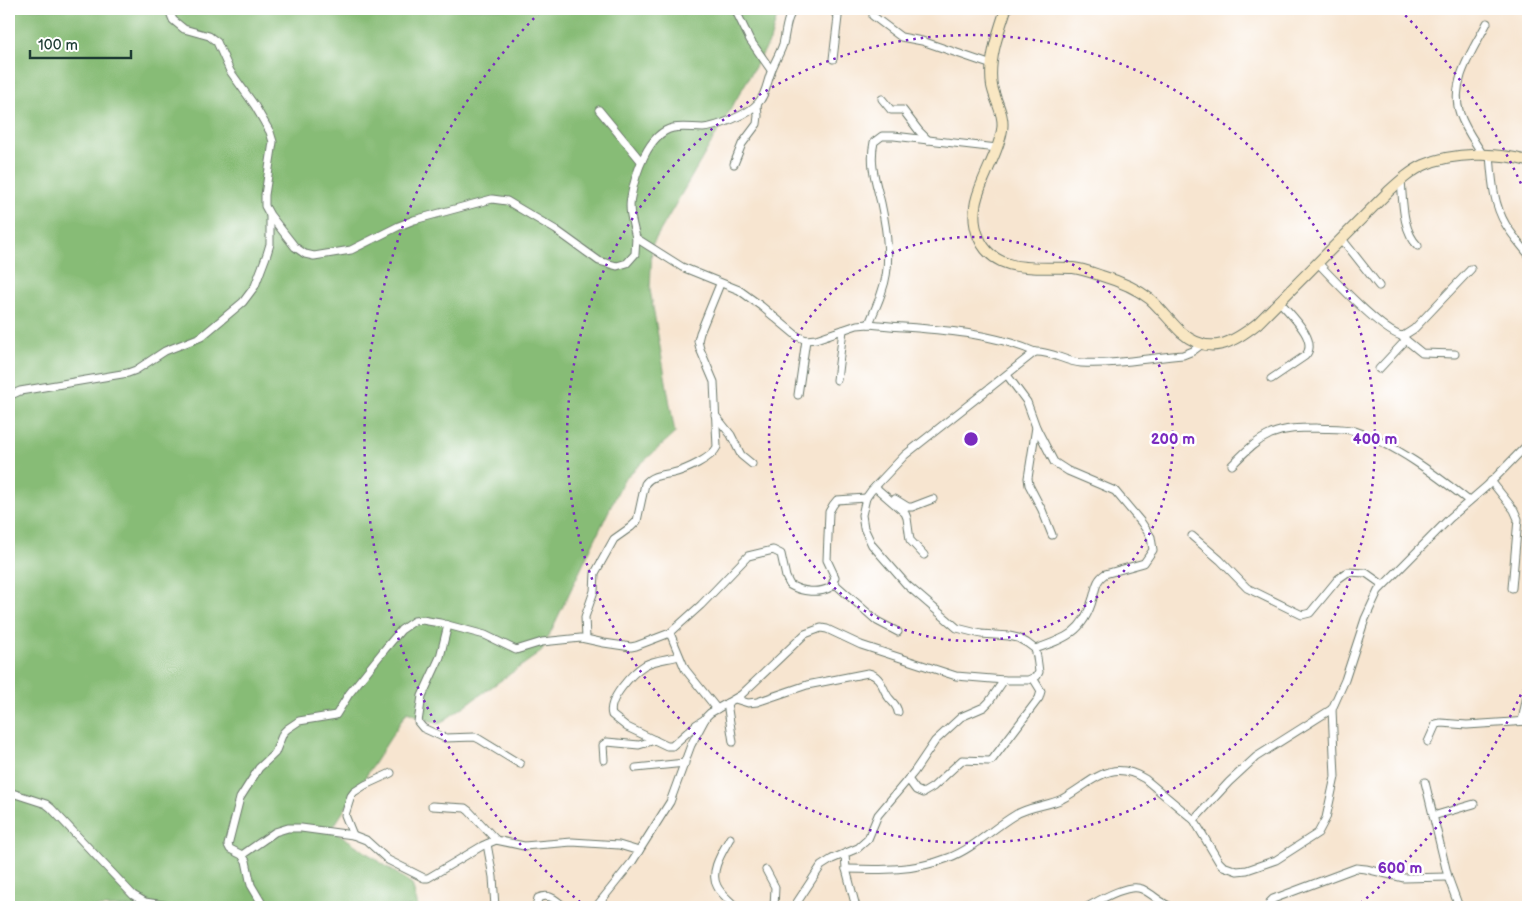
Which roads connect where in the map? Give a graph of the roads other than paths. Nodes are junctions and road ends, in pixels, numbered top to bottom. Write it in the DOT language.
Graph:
graph roads {
  1 [pos="171,9"];
  2 [pos="735,9"];
  3 [pos="795,9"];
  4 [pos="832,9"];
  5 [pos="1006,9"];
  6 [pos="873,16"];
  7 [pos="1487,23"];
  8 [pos="833,59"];
  9 [pos="992,65"];
  10 [pos="771,70"];
  11 [pos="882,99"];
  12 [pos="757,105"];
  13 [pos="599,110"];
  14 [pos="928,140"];
  15 [pos="996,148"];
  16 [pos="1486,155"];
  17 [pos="642,161"];
  18 [pos="1528,161"];
  19 [pos="734,164"];
  20 [pos="1401,180"];
  21 [pos="270,215"];
  22 [pos="636,238"];
  23 [pos="1342,239"];
  24 [pos="1418,246"];
  25 [pos="1528,254"];
  26 [pos="1318,263"];
  27 [pos="1470,269"];
  28 [pos="720,284"];
  29 [pos="1379,286"];
  30 [pos="1280,302"];
  31 [pos="869,324"];
  32 [pos="843,330"];
  33 [pos="1404,338"];
  34 [pos="806,340"];
  35 [pos="1201,345"];
  36 [pos="1035,352"];
  37 [pos="1455,354"];
  38 [pos="1379,369"];
  39 [pos="1008,375"];
  40 [pos="1271,379"];
  41 [pos="836,380"];
  42 [pos="798,395"];
  43 [pos="9,396"];
  44 [pos="715,415"];
  45 [pos="1036,427"];
  46 [pos="1528,444"];
  47 [pos="752,464"];
  48 [pos="1232,465"];
  49 [pos="1491,481"];
  50 [pos="875,487"];
  51 [pos="866,498"];
  52 [pos="888,498"];
  53 [pos="933,499"];
  54 [pos="1469,501"];
  55 [pos="1052,535"];
  56 [pos="1192,536"];
  57 [pos="924,555"];
  58 [pos="834,584"];
  59 [pos="1383,585"];
  60 [pos="1512,588"];
  61 [pos="448,625"];
  62 [pos="898,632"];
  63 [pos="670,633"];
  64 [pos="586,638"];
  65 [pos="1034,650"];
  66 [pos="679,656"];
  67 [pos="1034,678"];
  68 [pos="1004,680"];
  69 [pos="1528,690"];
  70 [pos="735,699"];
  71 [pos="727,704"];
  72 [pos="716,709"];
  73 [pos="1332,709"];
  74 [pos="898,712"];
  75 [pos="705,720"];
  76 [pos="1525,721"];
  77 [pos="655,740"];
  78 [pos="733,742"];
  79 [pos="1428,742"];
  80 [pos="604,760"];
  81 [pos="685,763"];
  82 [pos="520,764"];
  83 [pos="636,768"];
  84 [pos="391,773"];
  85 [pos="908,779"];
  86 [pos="1425,782"];
  87 [pos="9,792"];
  88 [pos="1474,804"];
  89 [pos="432,806"];
  90 [pos="1432,816"];
  91 [pos="1194,820"];
  92 [pos="353,835"];
  93 [pos="730,838"];
  94 [pos="496,840"];
  95 [pos="487,844"];
  96 [pos="639,851"];
  97 [pos="845,854"];
  98 [pos="242,855"];
  99 [pos="846,869"];
  100 [pos="766,870"];
  101 [pos="1448,877"];
  102 [pos="176,907"];
  103 [pos="264,907"];
  104 [pos="495,907"];
  105 [pos="536,907"];
  106 [pos="565,907"];
  107 [pos="596,907"];
  108 [pos="734,907"];
  109 [pos="774,907"];
  110 [pos="794,907"];
  111 [pos="856,907"];
  112 [pos="1088,907"];
  113 [pos="1172,907"];
  114 [pos="1269,907"];
  115 [pos="1459,907"];
  1 -- 21 [label="street"];
  2 -- 10 [label="street"];
  3 -- 10 [label="street"];
  4 -- 8 [label="street"];
  5 -- 9 [label="main road"];
  6 -- 9 [label="street"];
  7 -- 16 [label="street"];
  9 -- 15 [label="main road"];
  10 -- 12 [label="street"];
  11 -- 14 [label="street"];
  12 -- 17 [label="street"];
  12 -- 19 [label="street"];
  13 -- 17 [label="street"];
  14 -- 15 [label="street"];
  14 -- 31 [label="street"];
  15 -- 35 [label="main road"];
  16 -- 18 [label="main road"];
  16 -- 20 [label="main road"];
  16 -- 25 [label="street"];
  17 -- 22 [label="street"];
  20 -- 23 [label="main road"];
  20 -- 24 [label="street"];
  21 -- 22 [label="street"];
  21 -- 43 [label="street"];
  22 -- 28 [label="street"];
  23 -- 26 [label="main road"];
  23 -- 29 [label="street"];
  26 -- 30 [label="main road"];
  26 -- 33 [label="street"];
  27 -- 33 [label="street"];
  28 -- 34 [label="street"];
  28 -- 44 [label="street"];
  30 -- 35 [label="main road"];
  30 -- 40 [label="street"];
  31 -- 32 [label="street"];
  31 -- 36 [label="street"];
  32 -- 34 [label="street"];
  32 -- 41 [label="street"];
  33 -- 37 [label="street"];
  33 -- 38 [label="street"];
  34 -- 42 [label="street"];
  35 -- 36 [label="street"];
  36 -- 39 [label="street"];
  39 -- 45 [label="street"];
  39 -- 50 [label="street"];
  44 -- 47 [label="street"];
  44 -- 64 [label="street"];
  45 -- 55 [label="street"];
  45 -- 65 [label="street"];
  46 -- 49 [label="street"];
  48 -- 54 [label="street"];
  49 -- 54 [label="street"];
  49 -- 60 [label="street"];
  50 -- 51 [label="street"];
  50 -- 52 [label="street"];
  51 -- 58 [label="street"];
  51 -- 65 [label="street"];
  52 -- 53 [label="street"];
  52 -- 57 [label="street"];
  54 -- 59 [label="street"];
  56 -- 59 [label="street"];
  58 -- 62 [label="street"];
  58 -- 63 [label="street"];
  59 -- 73 [label="street"];
  61 -- 64 [label="street"];
  61 -- 82 [label="street"];
  61 -- 98 [label="street"];
  63 -- 64 [label="street"];
  63 -- 66 [label="street"];
  65 -- 67 [label="street"];
  66 -- 72 [label="street"];
  66 -- 77 [label="street"];
  67 -- 68 [label="street"];
  67 -- 85 [label="street"];
  68 -- 70 [label="street"];
  68 -- 85 [label="street"];
  69 -- 76 [label="street"];
  70 -- 71 [label="street"];
  70 -- 74 [label="street"];
  71 -- 72 [label="street"];
  71 -- 78 [label="street"];
  72 -- 75 [label="street"];
  73 -- 91 [label="street"];
  73 -- 91 [label="street"];
  75 -- 77 [label="street"];
  75 -- 81 [label="street"];
  76 -- 79 [label="street"];
  77 -- 80 [label="street"];
  81 -- 83 [label="street"];
  81 -- 96 [label="street"];
  84 -- 92 [label="street"];
  85 -- 97 [label="street"];
  86 -- 90 [label="street"];
  87 -- 102 [label="street"];
  88 -- 90 [label="street"];
  89 -- 94 [label="street"];
  90 -- 101 [label="street"];
  91 -- 99 [label="street"];
  92 -- 95 [label="street"];
  92 -- 98 [label="street"];
  93 -- 108 [label="street"];
  94 -- 95 [label="street"];
  94 -- 96 [label="street"];
  95 -- 104 [label="street"];
  96 -- 107 [label="street"];
  97 -- 99 [label="street"];
  97 -- 110 [label="street"];
  98 -- 103 [label="street"];
  99 -- 111 [label="street"];
  100 -- 109 [label="street"];
  101 -- 114 [label="street"];
  101 -- 115 [label="street"];
  105 -- 106 [label="street"];
  112 -- 113 [label="street"];
}
